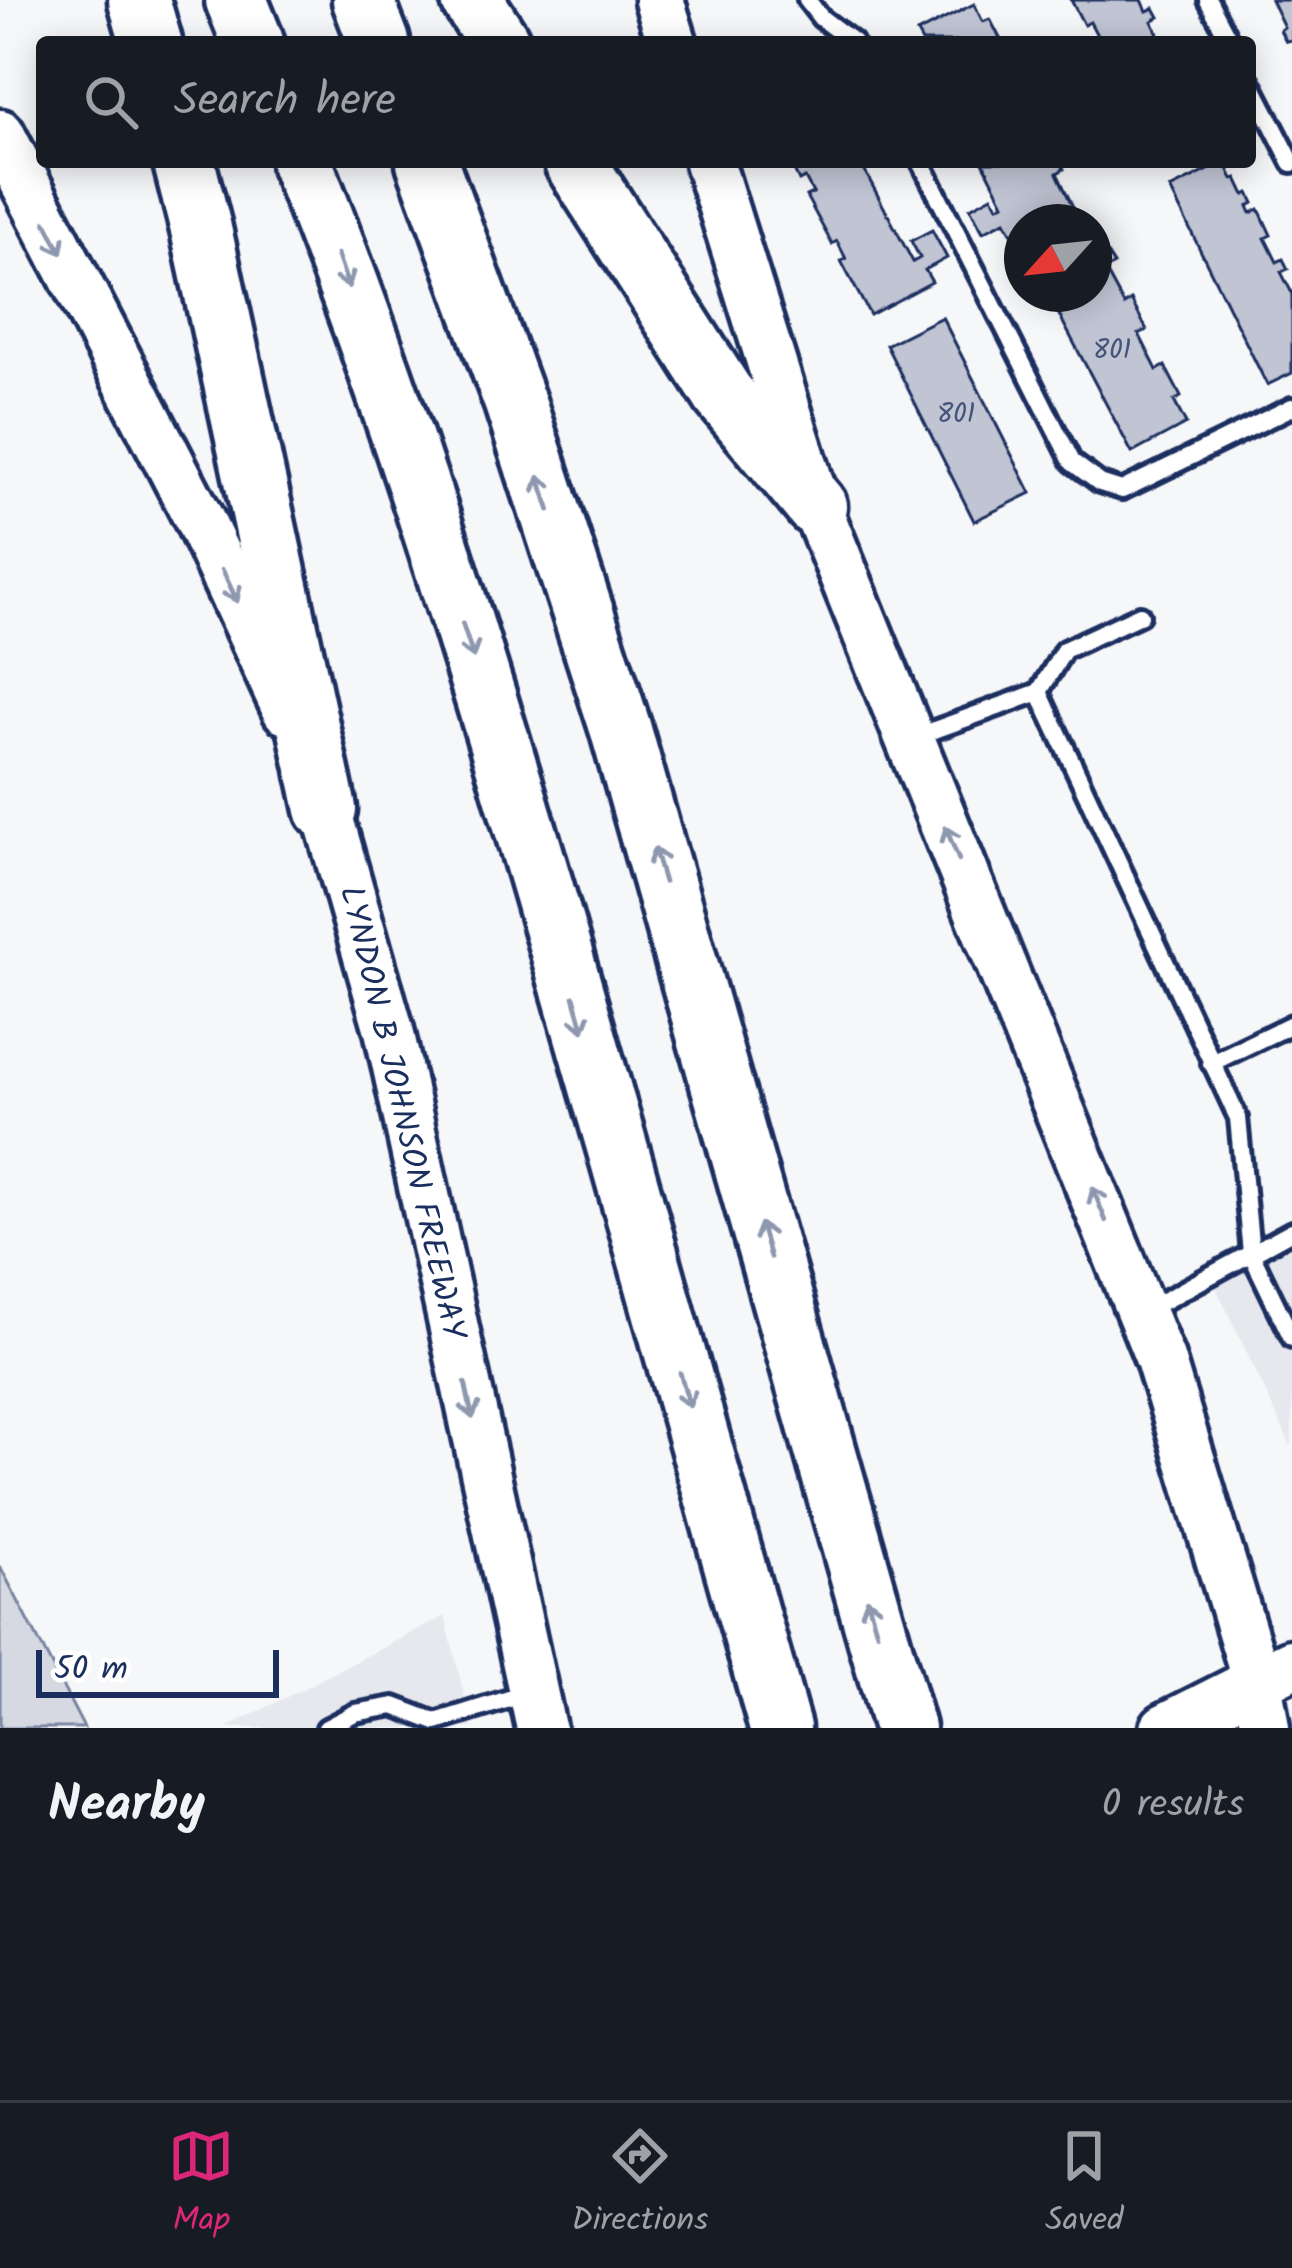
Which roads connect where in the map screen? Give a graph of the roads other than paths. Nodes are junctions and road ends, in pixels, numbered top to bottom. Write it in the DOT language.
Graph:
graph roads {
  1 [pos="139,0"];
  2 [pos="236,0"];
  3 [pos="363,0"];
  4 [pos="472,0"];
  5 [pos="658,0"];
  6 [pos="807,0"];
  7 [pos="1208,0"];
  8 [pos="149,36"];
  9 [pos="251,36"];
  10 [pos="378,36"];
  11 [pos="495,36"];
  12 [pos="670,36"];
  13 [pos="845,36"];
  14 [pos="1227,36"];
  15 [pos="1256,93"];
  16 [pos="0,134"];
  17 [pos="1292,163"];
  18 [pos="186,168"];
  19 [pos="303,168"];
  20 [pos="429,168"];
  21 [pos="579,168"];
  22 [pos="711,168"];
  23 [pos="924,168"];
  24 [pos="1292,407"];
  25 [pos="816,506"];
  26 [pos="1140,615"];
  27 [pos="1040,692"];
  28 [pos="910,739"];
  29 [pos="326,809"];
  30 [pos="1292,1024"];
  31 [pos="1211,1063"];
  32 [pos="1292,1231"];
  33 [pos="1251,1253"];
  34 [pos="1142,1313"];
  35 [pos="1292,1338"];
  36 [pos="1271,1691"];
  37 [pos="536,1710"];
  38 [pos="436,1725"];
  39 [pos="326,1728"];
  40 [pos="781,1728"];
  41 [pos="904,1728"];
  42 [pos="1165,1728"];
  1 -- 8 [label="highway"];
  2 -- 9 [label="highway"];
  3 -- 10 [label="highway"];
  4 -- 11 [label="highway"];
  5 -- 12 [label="main road"];
  6 -- 13 [label="lane"];
  7 -- 14 [label="lane"];
  15 -- 17 [label="lane"];
  16 -- 29 [label="main road, LYNDON B JOHNSON FREEWAY, one-way"];
  18 -- 29 [label="highway"];
  19 -- 40 [label="highway, one-way"];
  41 -- 20 [label="highway, one-way"];
  21 -- 25 [label="highway"];
  22 -- 25 [label="main road"];
  23 -- 24 [label="lane"];
  25 -- 28 [label="main road"];
  26 -- 27 [label="lane"];
  27 -- 28 [label="lane"];
  27 -- 31 [label="lane"];
  34 -- 28 [label="main road, one-way"];
  29 -- 37 [label="main road, LYNDON B JOHNSON FREEWAY, one-way"];
  30 -- 31 [label="lane"];
  31 -- 33 [label="lane"];
  32 -- 33 [label="lane"];
  33 -- 34 [label="lane"];
  33 -- 35 [label="lane"];
  34 -- 36 [label="main road"];
  36 -- 42 [label="main road"];
  37 -- 38 [label="lane"];
  38 -- 39 [label="lane"];
}
